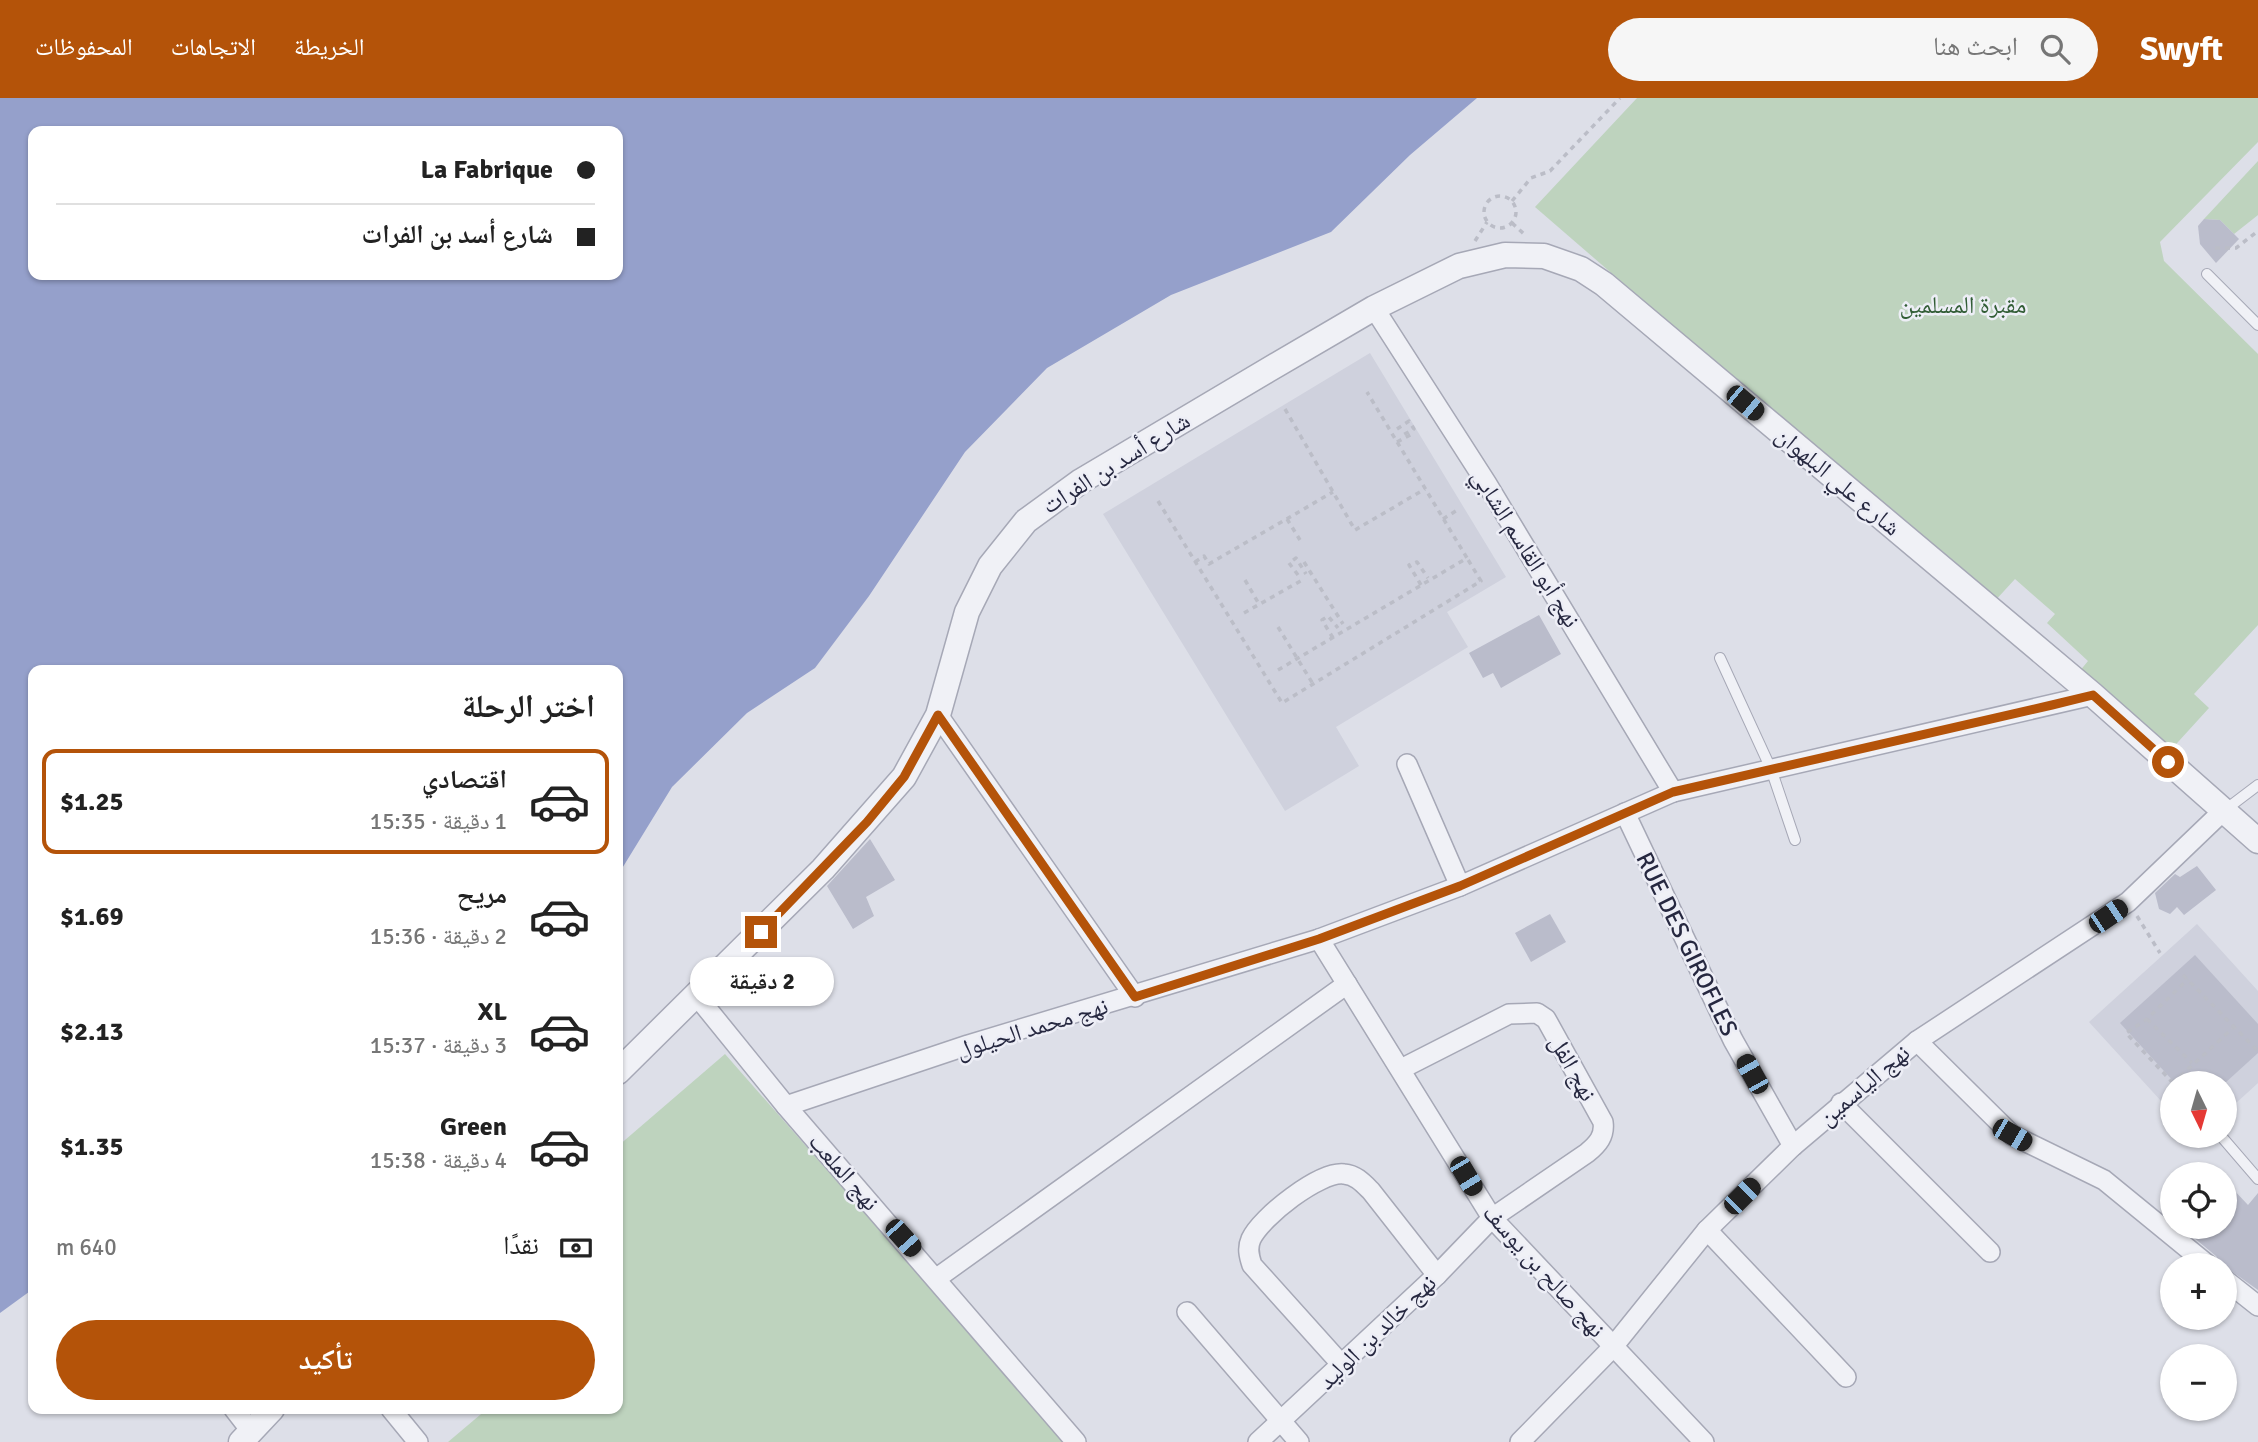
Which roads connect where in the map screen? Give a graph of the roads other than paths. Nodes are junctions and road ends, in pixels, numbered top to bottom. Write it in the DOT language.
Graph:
graph roads {
  1 [pos="2207,274"];
  2 [pos="1374,308"];
  3 [pos="2258,324"];
  4 [pos="1720,658"];
  5 [pos="2093,695"];
  6 [pos="938,715"];
  7 [pos="1407,764"];
  8 [pos="1771,769"];
  9 [pos="2258,785"];
  10 [pos="1673,792"];
  11 [pos="2223,811"];
  12 [pos="1625,813"];
  13 [pos="1795,840"];
  14 [pos="2258,841"];
  15 [pos="1460,886"];
  16 [pos="1319,939"];
  17 [pos="1347,984"];
  18 [pos="696,995"];
  19 [pos="1135,997"];
  20 [pos="1917,1041"];
  21 [pos="623,1067"];
  22 [pos="1401,1069"];
  23 [pos="1841,1103"];
  24 [pos="786,1106"];
  25 [pos="1793,1146"];
  26 [pos="2231,1148"];
  27 [pos="2258,1179"];
  28 [pos="1492,1219"];
  29 [pos="1707,1230"];
  30 [pos="1990,1252"];
  31 [pos="2193,1253"];
  32 [pos="1437,1275"];
  33 [pos="937,1278"];
  34 [pos="2237,1289"];
  35 [pos="2258,1306"];
  36 [pos="1187,1312"];
  37 [pos="1612,1348"];
  38 [pos="1342,1365"];
  39 [pos="1846,1377"];
  40 [pos="236,1414"];
  41 [pos="267,1414"];
  42 [pos="394,1414"];
  43 [pos="1282,1422"];
  44 [pos="246,1437"];
  45 [pos="418,1442"];
  46 [pos="1076,1442"];
  47 [pos="1258,1442"];
  48 [pos="1299,1442"];
  49 [pos="1520,1442"];
  50 [pos="1704,1442"];
  1 -- 3 [label="lane"];
  2 -- 5 [label="street, شارع علي البلهوان"];
  2 -- 6 [label="street, شارع أسد بن الفرات"];
  2 -- 10 [label="street, نهج أبو القاسم الشابي"];
  4 -- 8 [label="lane"];
  5 -- 8 [label="street, نهج محمد الحيلول"];
  5 -- 11 [label="street, شارع علي البلهوان"];
  6 -- 18 [label="street, شارع أسد بن الفرات"];
  6 -- 19 [label="street"];
  7 -- 15 [label="street"];
  8 -- 10 [label="street, نهج محمد الحيلول"];
  8 -- 13 [label="lane"];
  9 -- 11 [label="lane, نهج الياسمين"];
  10 -- 12 [label="street, نهج محمد الحيلول"];
  11 -- 14 [label="street, شارع علي البلهوان"];
  11 -- 20 [label="street, نهج الياسمين"];
  12 -- 15 [label="street, نهج محمد الحيلول"];
  12 -- 25 [label="street, RUE DES GIROFLES"];
  15 -- 16 [label="street, نهج محمد الحيلول"];
  16 -- 17 [label="street, نهج صالح بن يوسف"];
  16 -- 19 [label="street, نهج محمد الحيلول"];
  17 -- 22 [label="street, نهج صالح بن يوسف"];
  17 -- 33 [label="street"];
  18 -- 21 [label="street, شارع أسد بن الفرات"];
  18 -- 24 [label="street, نهج الملعب"];
  19 -- 24 [label="street, نهج محمد الحيلول"];
  20 -- 23 [label="street, نهج الياسمين"];
  20 -- 31 [label="street"];
  22 -- 28 [label="street, نهج صالح بن يوسف"];
  22 -- 28 [label="street, نهج الفل"];
  23 -- 25 [label="street, نهج الياسمين"];
  23 -- 30 [label="street"];
  24 -- 33 [label="street, نهج الملعب"];
  25 -- 29 [label="street, نهج الياسمين"];
  26 -- 27 [label="lane"];
  28 -- 32 [label="street, نهج خالد بن الوليد"];
  28 -- 37 [label="street, نهج صالح بن يوسف"];
  29 -- 37 [label="street, نهج الياسمين"];
  29 -- 39 [label="street"];
  32 -- 38 [label="street, نهج خالد بن الوليد"];
  32 -- 38 [label="street"];
  33 -- 46 [label="street, نهج الملعب"];
  34 -- 35 [label="street"];
  36 -- 43 [label="street"];
  37 -- 49 [label="street, نهج الياسمين"];
  37 -- 50 [label="street, نهج صالح بن يوسف"];
  38 -- 43 [label="street, نهج خالد بن الوليد"];
  40 -- 44 [label="street"];
  41 -- 44 [label="street"];
  42 -- 45 [label="street"];
  43 -- 47 [label="street, نهج خالد بن الوليد"];
  43 -- 48 [label="street"];
}
